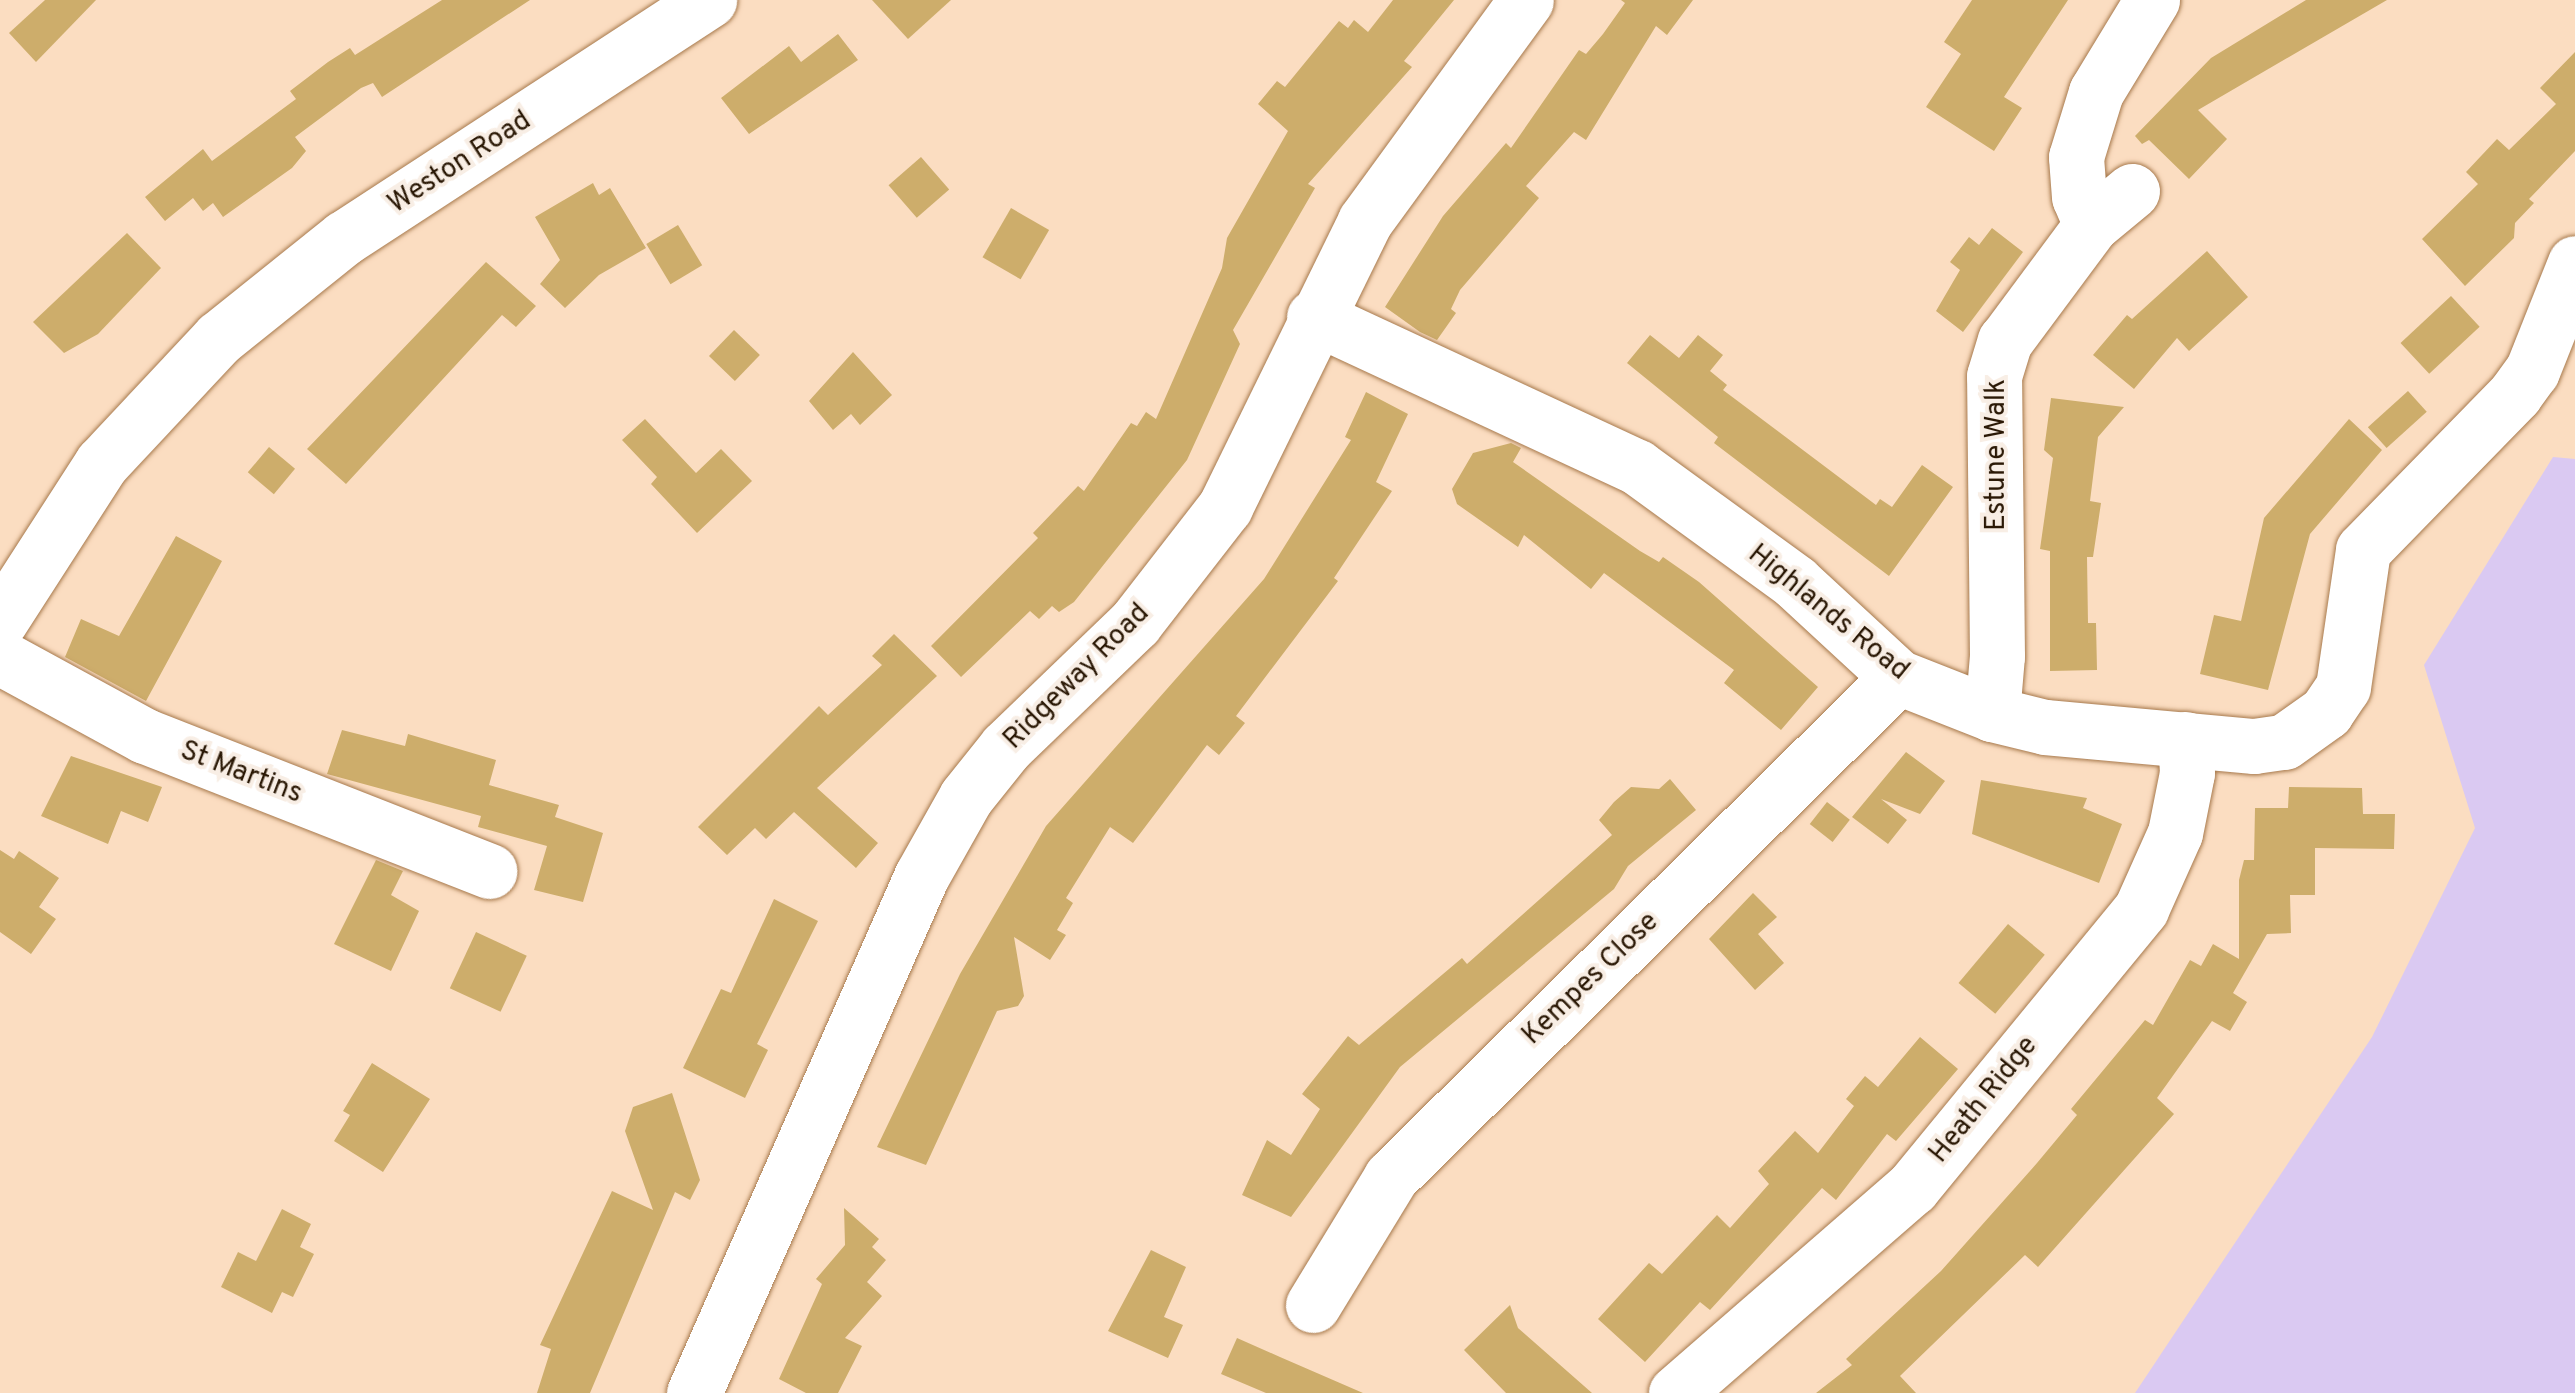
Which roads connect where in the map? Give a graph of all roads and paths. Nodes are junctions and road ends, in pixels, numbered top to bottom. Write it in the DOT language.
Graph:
graph roads {
  1 [pos="708,0"];
  2 [pos="1526,0"];
  3 [pos="2138,5"];
  4 [pos="2575,264"];
  5 [pos="1314,317"];
  6 [pos="0,621"];
  7 [pos="0,657"];
  8 [pos="1898,677"];
  9 [pos="1992,714"];
  10 [pos="2185,739"];
  11 [pos="490,871"];
  12 [pos="1313,1305"];
  13 [pos="694,1393"];
  14 [pos="1676,1393"];
  1 -- 6 [label="street, Weston Road"];
  2 -- 5 [label="street, Ridgeway Road"];
  3 -- 9 [label="street, Estune Walk"];
  4 -- 10 [label="street, Highlands Road"];
  5 -- 8 [label="street, Highlands Road"];
  5 -- 13 [label="street, Ridgeway Road"];
  7 -- 11 [label="street, St Martins"];
  8 -- 9 [label="street, Highlands Road"];
  8 -- 12 [label="street, Kempes Close"];
  9 -- 10 [label="street, Highlands Road"];
  10 -- 14 [label="street, Heath Ridge"];
}
